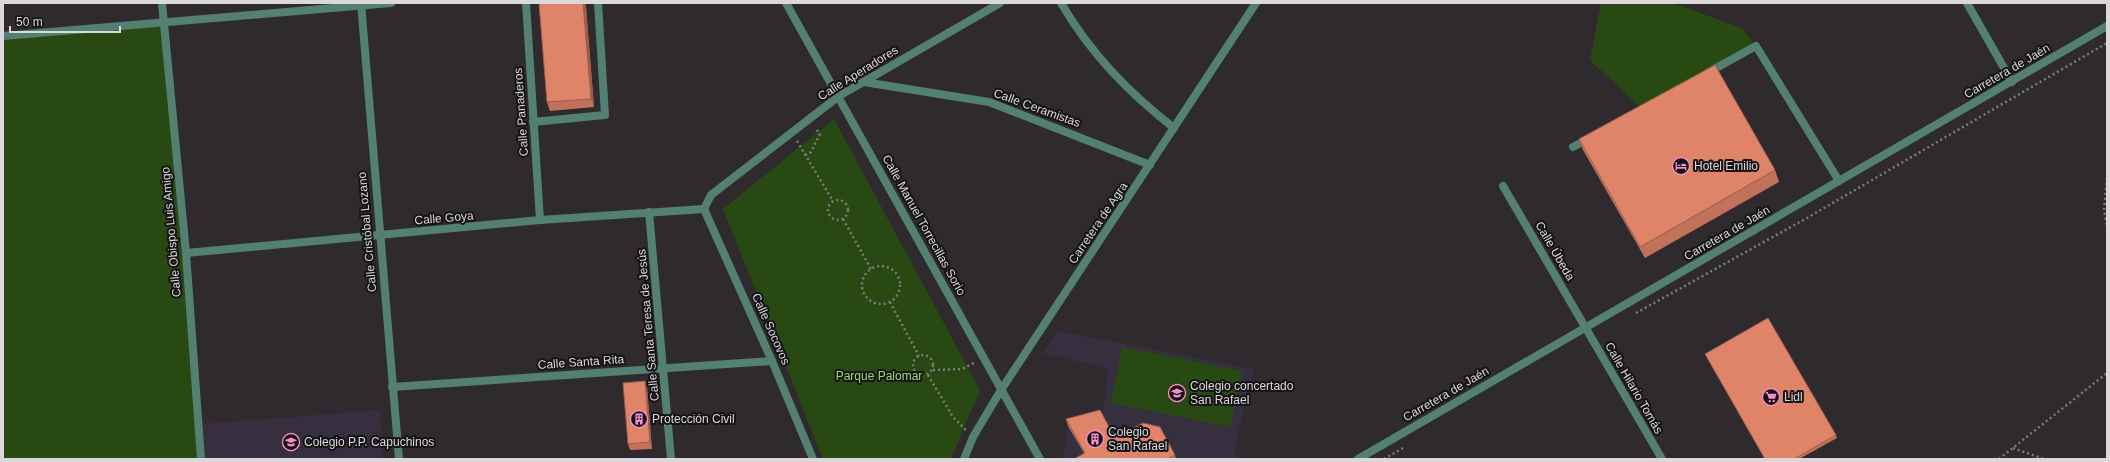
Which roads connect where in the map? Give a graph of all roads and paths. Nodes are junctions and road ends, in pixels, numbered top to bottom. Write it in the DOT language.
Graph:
graph roads {
  1 [pos="162,3"];
  2 [pos="391,3"];
  3 [pos="526,3"];
  4 [pos="598,3"];
  5 [pos="786,3"];
  6 [pos="1000,3"];
  7 [pos="1061,3"];
  8 [pos="1256,3"];
  9 [pos="1967,3"];
  10 [pos="361,4"];
  11 [pos="164,22"];
  12 [pos="2107,26"];
  13 [pos="3,36"];
  14 [pos="2107,43"];
  15 [pos="1702,76"];
  16 [pos="864,82"];
  17 [pos="2012,82"];
  18 [pos="839,96"];
  19 [pos="809,120"];
  20 [pos="533,122"];
  21 [pos="1174,128"];
  22 [pos="1601,132"];
  23 [pos="792,133"];
  24 [pos="1573,147"];
  25 [pos="805,155"];
  26 [pos="1150,165"];
  27 [pos="2107,178"];
  28 [pos="1839,181"];
  29 [pos="1503,186"];
  30 [pos="833,201"];
  31 [pos="704,209"];
  32 [pos="649,212"];
  33 [pos="843,219"];
  34 [pos="540,220"];
  35 [pos="2107,227"];
  36 [pos="380,236"];
  37 [pos="186,253"];
  38 [pos="870,269"];
  39 [pos="890,302"];
  40 [pos="1632,316"];
  41 [pos="1585,328"];
  42 [pos="919,356"];
  43 [pos="984,358"];
  44 [pos="772,361"];
  45 [pos="664,369"];
  46 [pos="933,370"];
  47 [pos="2107,373"];
  48 [pos="928,374"];
  49 [pos="392,387"];
  50 [pos="1001,390"];
  51 [pos="973,437"];
  52 [pos="1404,447"];
  53 [pos="2013,448"];
  54 [pos="201,459"];
  55 [pos="399,459"];
  56 [pos="672,459"];
  57 [pos="813,459"];
  58 [pos="964,459"];
  59 [pos="1040,459"];
  60 [pos="1358,459"];
  61 [pos="1384,459"];
  62 [pos="1662,459"];
  63 [pos="2000,459"];
  64 [pos="2044,459"];
  1 -- 11 [label="street, Calle Obispo Luis Amigo"];
  2 -- 10 [label="street"];
  3 -- 20 [label="street, Calle Panaderos"];
  4 -- 20 [label="street"];
  5 -- 18 [label="street, Calle Manuel Torrecillas Sorio"];
  6 -- 16 [label="street, Calle Aperadores"];
  7 -- 21 [label="street"];
  8 -- 21 [label="street, Carretera de Agra"];
  9 -- 17 [label="street"];
  10 -- 11 [label="street"];
  10 -- 36 [label="street, Calle Cristóbal Lozano"];
  11 -- 13 [label="street"];
  11 -- 37 [label="street, Calle Obispo Luis Amigo"];
  12 -- 17 [label="street, Carretera de Jaén"];
  14 -- 40 [label="path"];
  15 -- 28 [label="street"];
  16 -- 18 [label="street, Calle Aperadores"];
  16 -- 26 [label="street, Calle Ceramistas"];
  17 -- 28 [label="street, Carretera de Jaén"];
  18 -- 19 [label="street, Calle Aperadores"];
  18 -- 43 [label="street, Calle Manuel Torrecillas Sorio"];
  19 -- 23 [label="street, Calle Aperadores"];
  19 -- 25 [label="path"];
  20 -- 34 [label="street, Calle Panaderos"];
  21 -- 26 [label="street, Carretera de Agra"];
  22 -- 24 [label="street"];
  23 -- 25 [label="path"];
  23 -- 31 [label="street, Calle Aperadores"];
  25 -- 30 [label="path"];
  26 -- 50 [label="street, Carretera de Agra"];
  27 -- 35 [label="path"];
  28 -- 41 [label="street, Carretera de Jaén"];
  29 -- 41 [label="street, Calle Úbeda"];
  30 -- 33 [label="path"];
  30 -- 33 [label="path"];
  31 -- 32 [label="street, Calle Goya"];
  31 -- 44 [label="street, Calle Socovos"];
  32 -- 34 [label="street, Calle Goya"];
  32 -- 45 [label="street, Calle Santa Teresa de Jesús"];
  33 -- 38 [label="path"];
  34 -- 36 [label="street, Calle Goya"];
  36 -- 37 [label="street, Calle Goya"];
  36 -- 49 [label="street, Calle Cristóbal Lozano"];
  37 -- 54 [label="street, Calle Obispo Luis Amigo"];
  38 -- 39 [label="path"];
  38 -- 39 [label="path"];
  39 -- 42 [label="path"];
  41 -- 60 [label="street, Carretera de Jaén"];
  41 -- 62 [label="street, Calle Hilario Tomás"];
  42 -- 46 [label="path"];
  42 -- 48 [label="path"];
  43 -- 46 [label="path"];
  43 -- 50 [label="street, Calle Manuel Torrecillas Sorio"];
  44 -- 45 [label="street, Calle Santa Rita"];
  44 -- 57 [label="street, Calle Socovos"];
  45 -- 49 [label="street, Calle Santa Rita"];
  45 -- 56 [label="street, Calle Santa Teresa de Jesús"];
  46 -- 48 [label="path"];
  47 -- 53 [label="path"];
  48 -- 51 [label="path"];
  49 -- 55 [label="street, Calle Cristóbal Lozano"];
  50 -- 51 [label="street, Carretera de Agra"];
  50 -- 59 [label="street, Calle Manuel Torrecillas Sorio"];
  51 -- 58 [label="street, Carretera de Agra"];
  52 -- 61 [label="path"];
  53 -- 63 [label="path"];
  53 -- 64 [label="path"];
}
